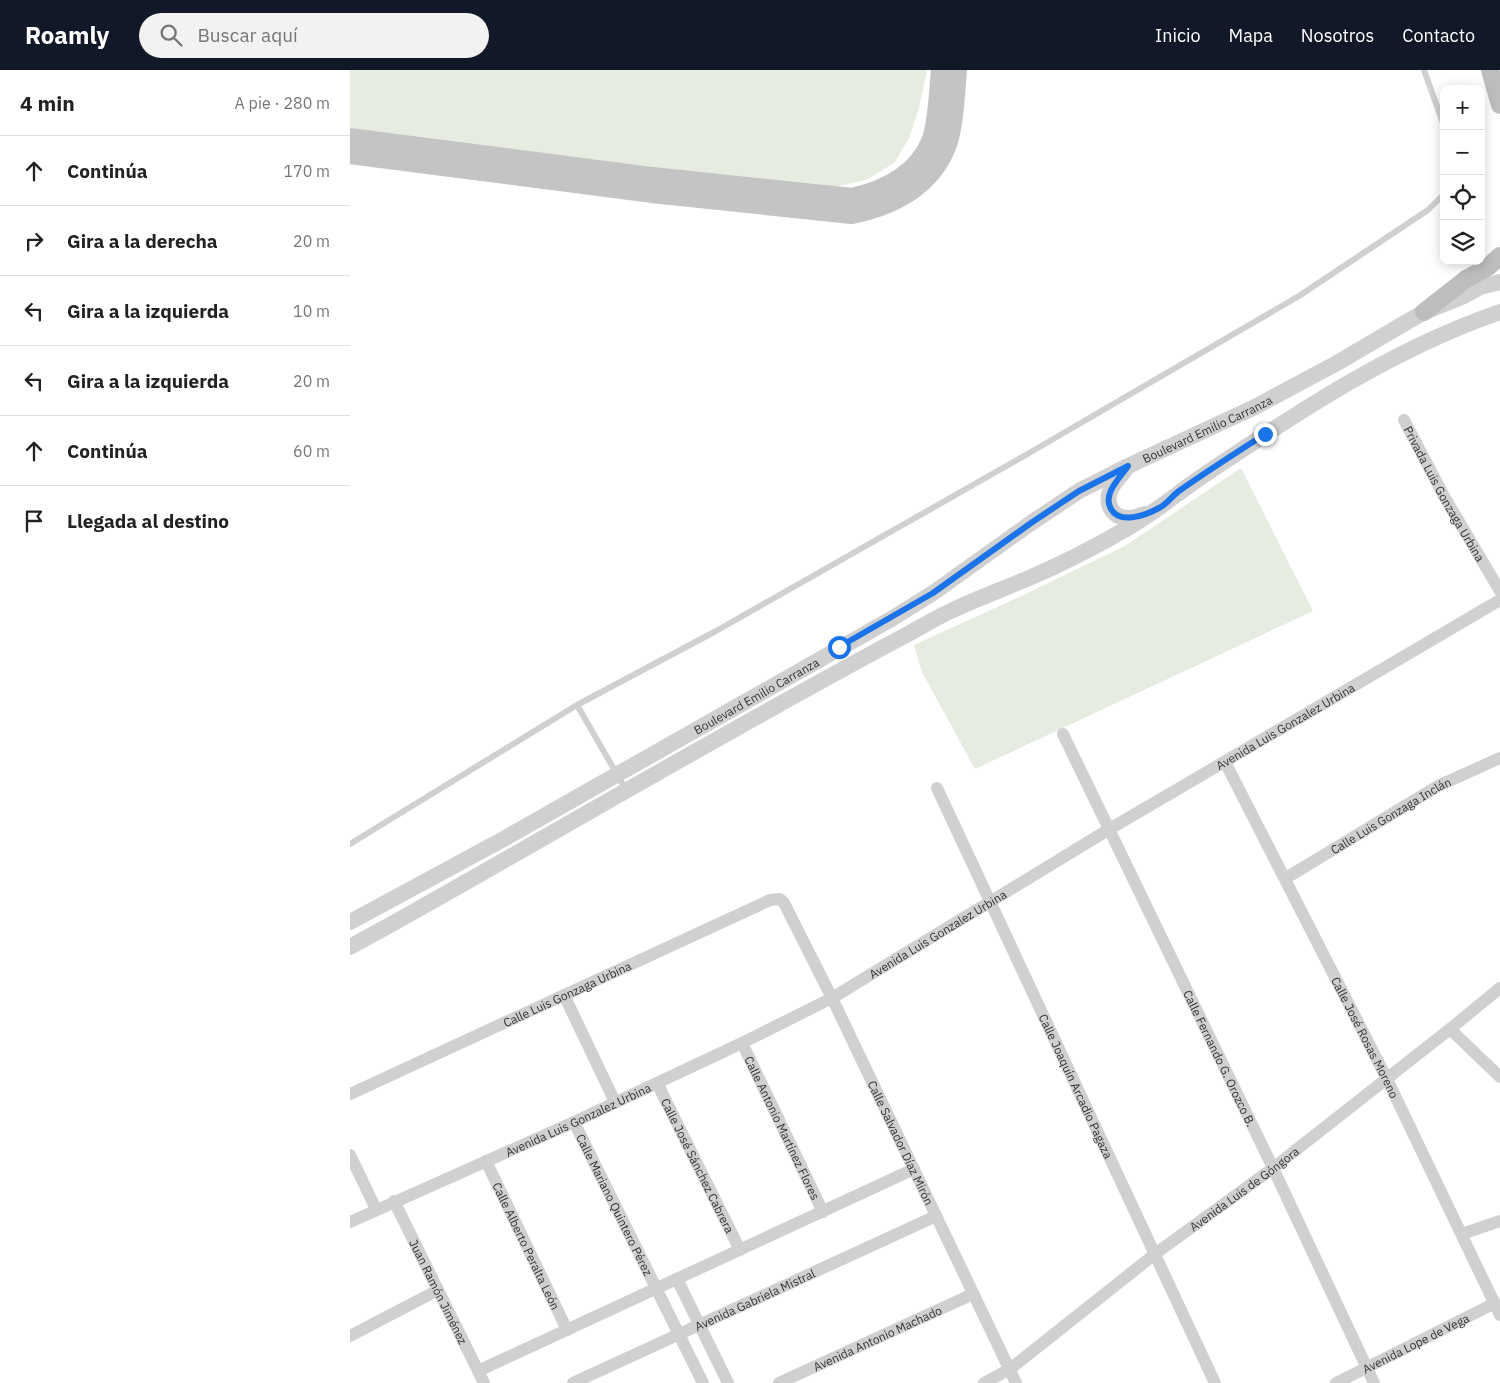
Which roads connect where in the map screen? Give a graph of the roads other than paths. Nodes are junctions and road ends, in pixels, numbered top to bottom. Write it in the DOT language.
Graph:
graph roads {
  1 [pos="1424,70"];
  2 [pos="1490,70"];
  3 [pos="1500,106"];
  4 [pos="1440,115"];
  5 [pos="1440,198"];
  6 [pos="1500,256"];
  7 [pos="1500,282"];
  8 [pos="1424,312"];
  9 [pos="1500,312"];
  10 [pos="1404,420"];
  11 [pos="1128,466"];
  12 [pos="1160,508"];
  13 [pos="1500,591"];
  14 [pos="1500,600"];
  15 [pos="577,705"];
  16 [pos="1063,734"];
  17 [pos="1500,758"];
  18 [pos="1225,762"];
  19 [pos="617,775"];
  20 [pos="937,788"];
  21 [pos="626,791"];
  22 [pos="1108,830"];
  23 [pos="350,844"];
  24 [pos="1286,878"];
  25 [pos="784,903"];
  26 [pos="991,903"];
  27 [pos="350,922"];
  28 [pos="350,947"];
  29 [pos="1500,988"];
  30 [pos="564,995"];
  31 [pos="832,998"];
  32 [pos="1450,1029"];
  33 [pos="742,1043"];
  34 [pos="1500,1077"];
  35 [pos="1387,1079"];
  36 [pos="657,1083"];
  37 [pos="350,1094"];
  38 [pos="614,1102"];
  39 [pos="574,1122"];
  40 [pos="350,1155"];
  41 [pos="486,1161"];
  42 [pos="1272,1168"];
  43 [pos="914,1169"];
  44 [pos="394,1201"];
  45 [pos="376,1209"];
  46 [pos="823,1212"];
  47 [pos="936,1216"];
  48 [pos="1500,1221"];
  49 [pos="350,1222"];
  50 [pos="1462,1234"];
  51 [pos="740,1250"];
  52 [pos="1155,1254"];
  53 [pos="677,1279"];
  54 [pos="656,1289"];
  55 [pos="438,1290"];
  56 [pos="973,1294"];
  57 [pos="1497,1309"];
  58 [pos="700,1325"];
  59 [pos="567,1330"];
  60 [pos="679,1334"];
  61 [pos="350,1336"];
  62 [pos="1366,1368"];
  63 [pos="1010,1369"];
  64 [pos="483,1380"];
  65 [pos="573,1383"];
  66 [pos="703,1383"];
  67 [pos="728,1383"];
  68 [pos="779,1383"];
  69 [pos="984,1383"];
  70 [pos="1016,1383"];
  71 [pos="1215,1383"];
  72 [pos="1336,1383"];
  73 [pos="1374,1383"];
  1 -- 4 [label="lane"];
  2 -- 3 [label="main road"];
  5 -- 15 [label="lane"];
  6 -- 8 [label="main road"];
  7 -- 8 [label="street, Boulevard Emilio Carranza"];
  8 -- 11 [label="street, Boulevard Emilio Carranza"];
  9 -- 12 [label="street, Boulevard Emilio Carranza"];
  10 -- 13 [label="street, Privada Luis Gonzaga Urbina"];
  11 -- 12 [label="street"];
  11 -- 19 [label="street, Boulevard Emilio Carranza"];
  12 -- 21 [label="street, Boulevard Emilio Carranza"];
  14 -- 18 [label="street, Avenida Luis Gonzalez Urbina"];
  15 -- 19 [label="lane"];
  15 -- 23 [label="lane"];
  16 -- 22 [label="street, Calle Fernando G. Orozco B."];
  17 -- 24 [label="street, Calle Luis Gonzaga Inclán"];
  18 -- 22 [label="street, Avenida Luis Gonzalez Urbina"];
  18 -- 24 [label="street, Calle José Rosas Moreno"];
  19 -- 21 [label="lane"];
  19 -- 27 [label="street, Boulevard Emilio Carranza"];
  20 -- 26 [label="street, Calle Joaquín Arcadio Pagaza"];
  21 -- 28 [label="street, Boulevard Emilio Carranza"];
  22 -- 26 [label="street, Avenida Luis Gonzalez Urbina"];
  22 -- 42 [label="street, Calle Fernando G. Orozco B."];
  24 -- 35 [label="street, Calle José Rosas Moreno"];
  25 -- 30 [label="street, Calle Luis Gonzaga Urbina"];
  25 -- 31 [label="street, Calle Salvador Díaz Mirón"];
  26 -- 31 [label="street, Avenida Luis Gonzalez Urbina"];
  26 -- 52 [label="street, Calle Joaquín Arcadio Pagaza"];
  29 -- 32 [label="street, Avenida Luis de Góngora"];
  30 -- 37 [label="street, Calle Luis Gonzaga Urbina"];
  30 -- 38 [label="street"];
  31 -- 33 [label="street, Avenida Luis Gonzalez Urbina"];
  31 -- 43 [label="street, Calle Salvador Díaz Mirón"];
  32 -- 34 [label="street"];
  32 -- 35 [label="street, Avenida Luis de Góngora"];
  33 -- 36 [label="street, Avenida Luis Gonzalez Urbina"];
  33 -- 46 [label="street, Calle Antonio Martínez Flores"];
  35 -- 42 [label="street, Avenida Luis de Góngora"];
  35 -- 50 [label="street, Calle José Rosas Moreno"];
  36 -- 38 [label="street, Avenida Luis Gonzalez Urbina"];
  36 -- 51 [label="street, Calle José Sánchez Cabrera"];
  38 -- 39 [label="street, Avenida Luis Gonzalez Urbina"];
  39 -- 41 [label="street, Avenida Luis Gonzalez Urbina"];
  39 -- 54 [label="street, Calle Mariano Quintero Pérez"];
  40 -- 45 [label="street"];
  41 -- 44 [label="street, Avenida Luis Gonzalez Urbina"];
  41 -- 59 [label="street, Calle Alberto Peralta León"];
  42 -- 52 [label="street, Avenida Luis de Góngora"];
  42 -- 62 [label="street, Calle Fernando G. Orozco B."];
  43 -- 46 [label="street"];
  43 -- 47 [label="street, Calle Salvador Díaz Mirón"];
  44 -- 45 [label="street, Avenida Luis Gonzalez Urbina"];
  44 -- 55 [label="street, Juan Ramón Jiménez"];
  45 -- 49 [label="street, Avenida Luis Gonzalez Urbina"];
  46 -- 51 [label="street"];
  47 -- 56 [label="street, Calle Salvador Díaz Mirón"];
  47 -- 58 [label="street, Avenida Gabriela Mistral"];
  48 -- 50 [label="street"];
  50 -- 57 [label="street, Calle José Rosas Moreno"];
  51 -- 53 [label="street"];
  52 -- 63 [label="street, Avenida Luis de Góngora"];
  52 -- 71 [label="street, Calle Joaquín Arcadio Pagaza"];
  53 -- 54 [label="street"];
  53 -- 58 [label="street"];
  54 -- 59 [label="street"];
  54 -- 60 [label="street, Calle Mariano Quintero Pérez"];
  55 -- 61 [label="street"];
  55 -- 64 [label="street, Juan Ramón Jiménez"];
  56 -- 63 [label="street, Calle Salvador Díaz Mirón"];
  56 -- 68 [label="street, Avenida Antonio Machado"];
  57 -- 62 [label="street, Avenida Lope de Vega"];
  58 -- 60 [label="street, Avenida Gabriela Mistral"];
  58 -- 67 [label="street"];
  59 -- 64 [label="street"];
  60 -- 65 [label="street, Avenida Gabriela Mistral"];
  60 -- 66 [label="street, Calle Mariano Quintero Pérez"];
  62 -- 72 [label="street, Avenida Lope de Vega"];
  62 -- 73 [label="street, Calle Fernando G. Orozco B."];
  63 -- 69 [label="street, Avenida Luis de Góngora"];
  63 -- 70 [label="street, Calle Salvador Díaz Mirón"];
}
